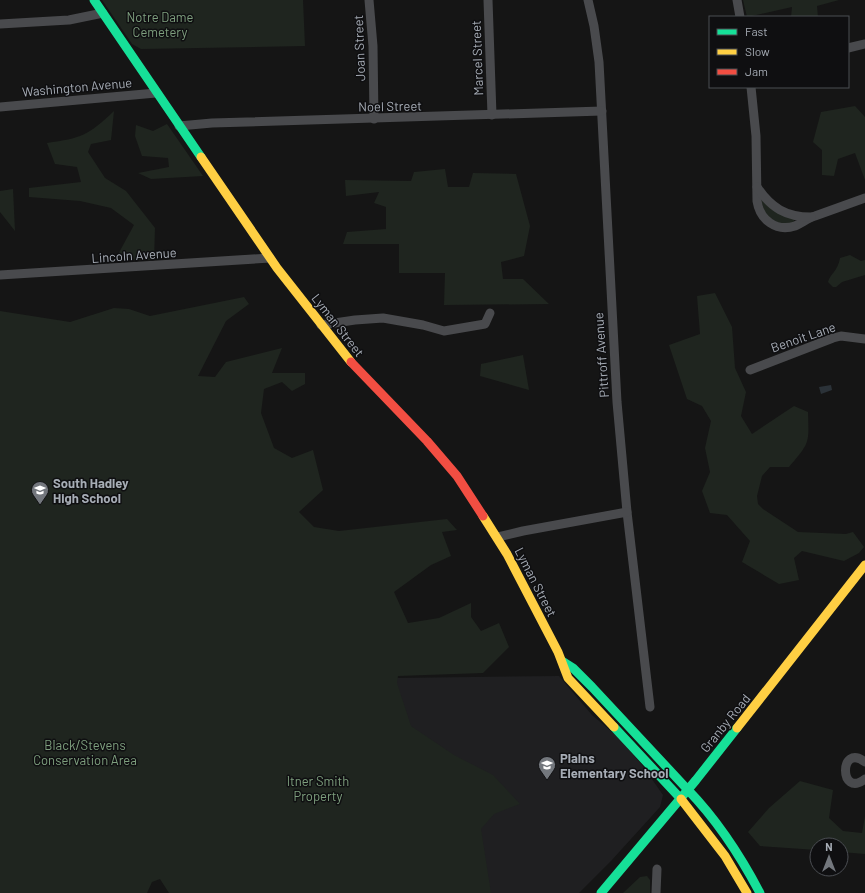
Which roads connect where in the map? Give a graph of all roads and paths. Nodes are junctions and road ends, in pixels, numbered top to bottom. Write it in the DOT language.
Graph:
graph roads {
  1 [pos="94,0"];
  2 [pos="369,0"];
  3 [pos="488,0"];
  4 [pos="588,0"];
  5 [pos="737,0"];
  6 [pos="103,14"];
  7 [pos="740,16"];
  8 [pos="0,24"];
  9 [pos="865,44"];
  10 [pos="849,48"];
  11 [pos="751,88"];
  12 [pos="156,93"];
  13 [pos="0,107"];
  14 [pos="602,112"];
  15 [pos="492,115"];
  16 [pos="374,119"];
  17 [pos="179,126"];
  18 [pos="757,187"];
  19 [pos="865,198"];
  20 [pos="812,217"];
  21 [pos="270,258"];
  22 [pos="0,275"];
  23 [pos="490,313"];
  24 [pos="321,325"];
  25 [pos="865,339"];
  26 [pos="750,370"];
  27 [pos="627,512"];
  28 [pos="498,537"];
  29 [pos="865,565"];
  30 [pos="562,661"];
  31 [pos="650,707"];
  32 [pos="865,762"];
  33 [pos="865,779"];
  34 [pos="688,790"];
  35 [pos="681,799"];
  36 [pos="657,869"];
  37 [pos="601,893"];
  38 [pos="656,893"];
  39 [pos="747,893"];
  40 [pos="760,893"];
  1 -- 6 [label="main road, Lyman Street"];
  2 -- 16 [label="street, Joan Street"];
  3 -- 15 [label="street, Marcel Street"];
  4 -- 14 [label="street, Pittroff Avenue"];
  5 -- 7 [label="street"];
  6 -- 8 [label="street"];
  6 -- 12 [label="main road, Lyman Street"];
  9 -- 10 [label="street"];
  11 -- 18 [label="street"];
  12 -- 13 [label="street, Washington Avenue"];
  12 -- 17 [label="main road, Lyman Street"];
  14 -- 15 [label="street, Noel Street"];
  14 -- 27 [label="street, Pittroff Avenue"];
  15 -- 16 [label="street, Noel Street"];
  16 -- 17 [label="street, Noel Street"];
  17 -- 21 [label="main road, Lyman Street"];
  18 -- 20 [label="street"];
  18 -- 20 [label="street"];
  19 -- 20 [label="street"];
  21 -- 22 [label="street, Lincoln Avenue"];
  21 -- 24 [label="main road, Lyman Street"];
  23 -- 24 [label="street"];
  24 -- 28 [label="main road, Lyman Street"];
  25 -- 26 [label="street, Benoit Lane"];
  27 -- 28 [label="street"];
  27 -- 31 [label="street, Pittroff Avenue"];
  28 -- 30 [label="main road, Lyman Street"];
  29 -- 34 [label="main road, Granby Road"];
  30 -- 34 [label="main road, Lyman Street"];
  30 -- 35 [label="main road, Lyman Street"];
  32 -- 33 [label="street"];
  34 -- 35 [label="main road, Granby Road"];
  34 -- 40 [label="main road, Lyman Street"];
  35 -- 37 [label="main road, Granby Road"];
  35 -- 39 [label="main road, Lyman Street"];
  36 -- 38 [label="street"];
}
